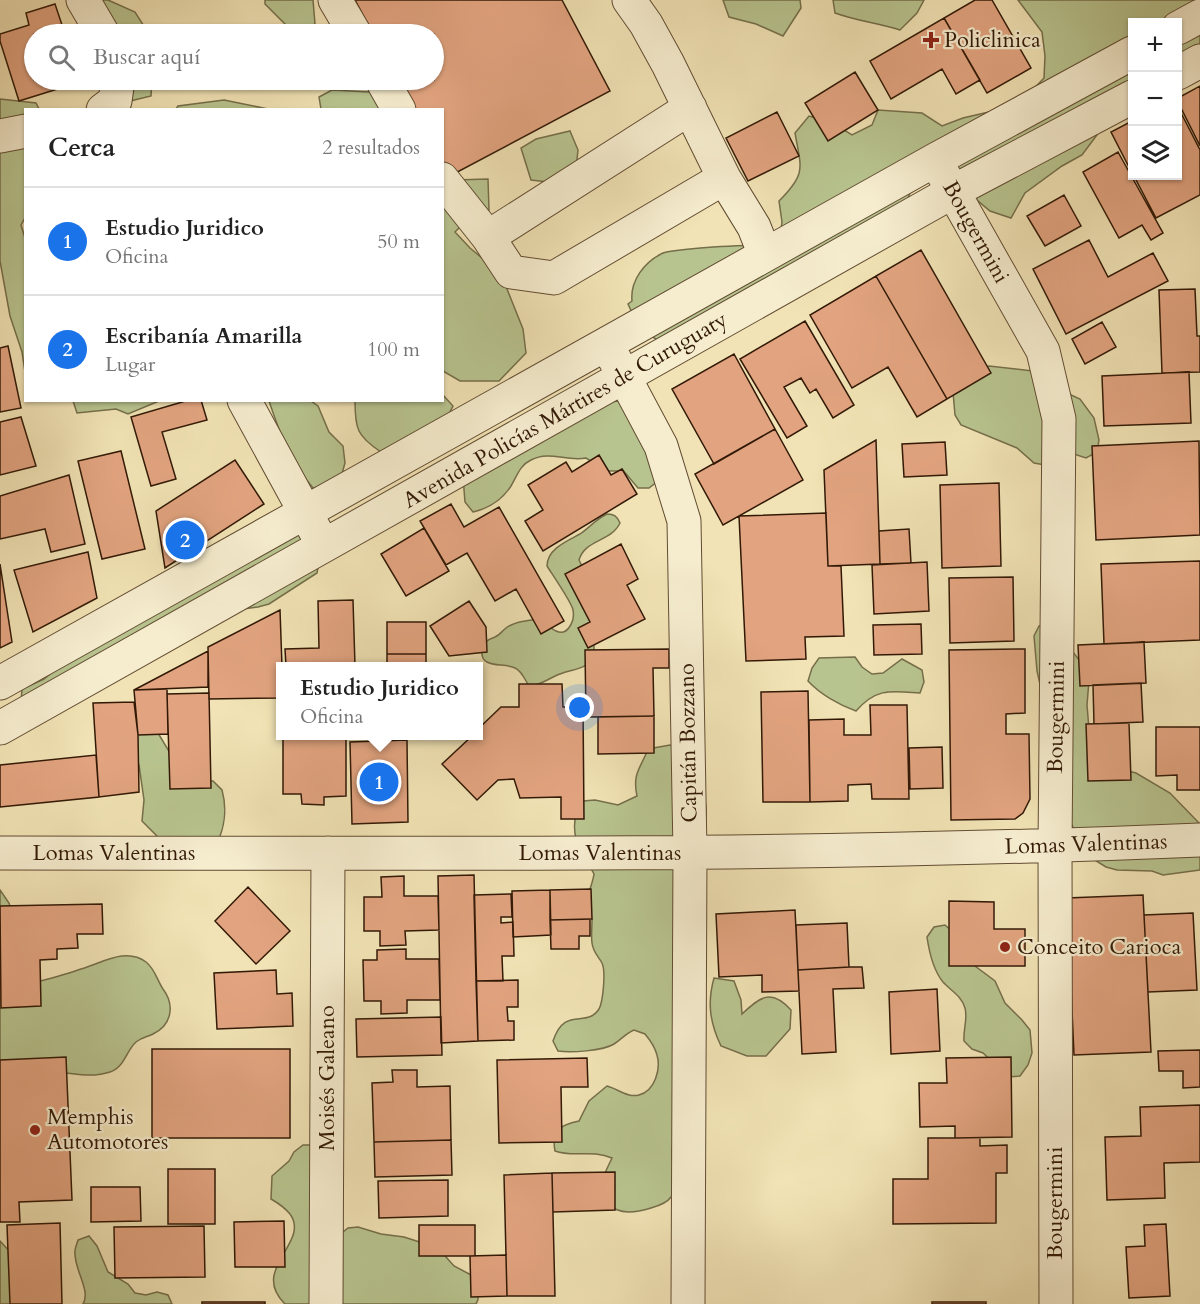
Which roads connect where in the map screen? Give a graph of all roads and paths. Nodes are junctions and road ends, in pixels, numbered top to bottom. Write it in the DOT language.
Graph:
graph roads {
  1 [pos="83,0"];
  2 [pos="335,0"];
  3 [pos="630,0"];
  4 [pos="1200,16"];
  5 [pos="97,24"];
  6 [pos="349,24"];
  7 [pos="1182,26"];
  8 [pos="1128,55"];
  9 [pos="1200,61"];
  10 [pos="1180,72"];
  11 [pos="117,90"];
  12 [pos="388,90"];
  13 [pos="1128,99"];
  14 [pos="106,108"];
  15 [pos="398,108"];
  16 [pos="690,108"];
  17 [pos="24,131"];
  18 [pos="0,136"];
  19 [pos="935,160"];
  20 [pos="724,178"];
  21 [pos="444,182"];
  22 [pos="954,191"];
  23 [pos="488,237"];
  24 [pos="765,255"];
  25 [pos="606,344"];
  26 [pos="624,375"];
  27 [pos="244,402"];
  28 [pos="304,513"];
  29 [pos="325,546"];
  30 [pos="0,683"];
  31 [pos="0,728"];
  32 [pos="1200,840"];
  33 [pos="1054,846"];
  34 [pos="690,852"];
  35 [pos="0,853"];
  36 [pos="328,853"];
  37 [pos="326,1304"];
  38 [pos="688,1304"];
  39 [pos="1056,1304"];
  1 -- 5 [label="street"];
  2 -- 6 [label="street"];
  3 -- 16 [label="street"];
  4 -- 7 [label="street"];
  8 -- 19 [label="street, Avenida Policías Mártires de Curuguaty"];
  9 -- 10 [label="street"];
  11 -- 14 [label="street"];
  12 -- 15 [label="street"];
  13 -- 22 [label="street, Avenida Policías Mártires de Curuguaty"];
  16 -- 20 [label="street"];
  16 -- 23 [label="street"];
  17 -- 18 [label="street"];
  19 -- 22 [label="street, Bougermini"];
  19 -- 24 [label="street, Avenida Policías Mártires de Curuguaty"];
  20 -- 23 [label="street"];
  20 -- 24 [label="street"];
  21 -- 23 [label="street"];
  22 -- 26 [label="street, Avenida Policías Mártires de Curuguaty"];
  22 -- 33 [label="street, Bougermini"];
  24 -- 25 [label="street, Avenida Policías Mártires de Curuguaty"];
  25 -- 26 [label="street, Capitán Bozzano"];
  25 -- 28 [label="street, Avenida Policías Mártires de Curuguaty"];
  26 -- 29 [label="street, Avenida Policías Mártires de Curuguaty"];
  26 -- 34 [label="street, Capitán Bozzano"];
  27 -- 28 [label="street"];
  28 -- 29 [label="street"];
  28 -- 30 [label="street, Avenida Policías Mártires de Curuguaty"];
  29 -- 31 [label="street, Avenida Policías Mártires de Curuguaty"];
  32 -- 33 [label="street, Lomas Valentinas"];
  33 -- 34 [label="street, Lomas Valentinas"];
  33 -- 39 [label="street, Bougermini"];
  34 -- 36 [label="street, Lomas Valentinas"];
  34 -- 38 [label="street, Capitán Bozzano"];
  35 -- 36 [label="street, Lomas Valentinas"];
  36 -- 37 [label="street, Moisés Galeano"];
}
